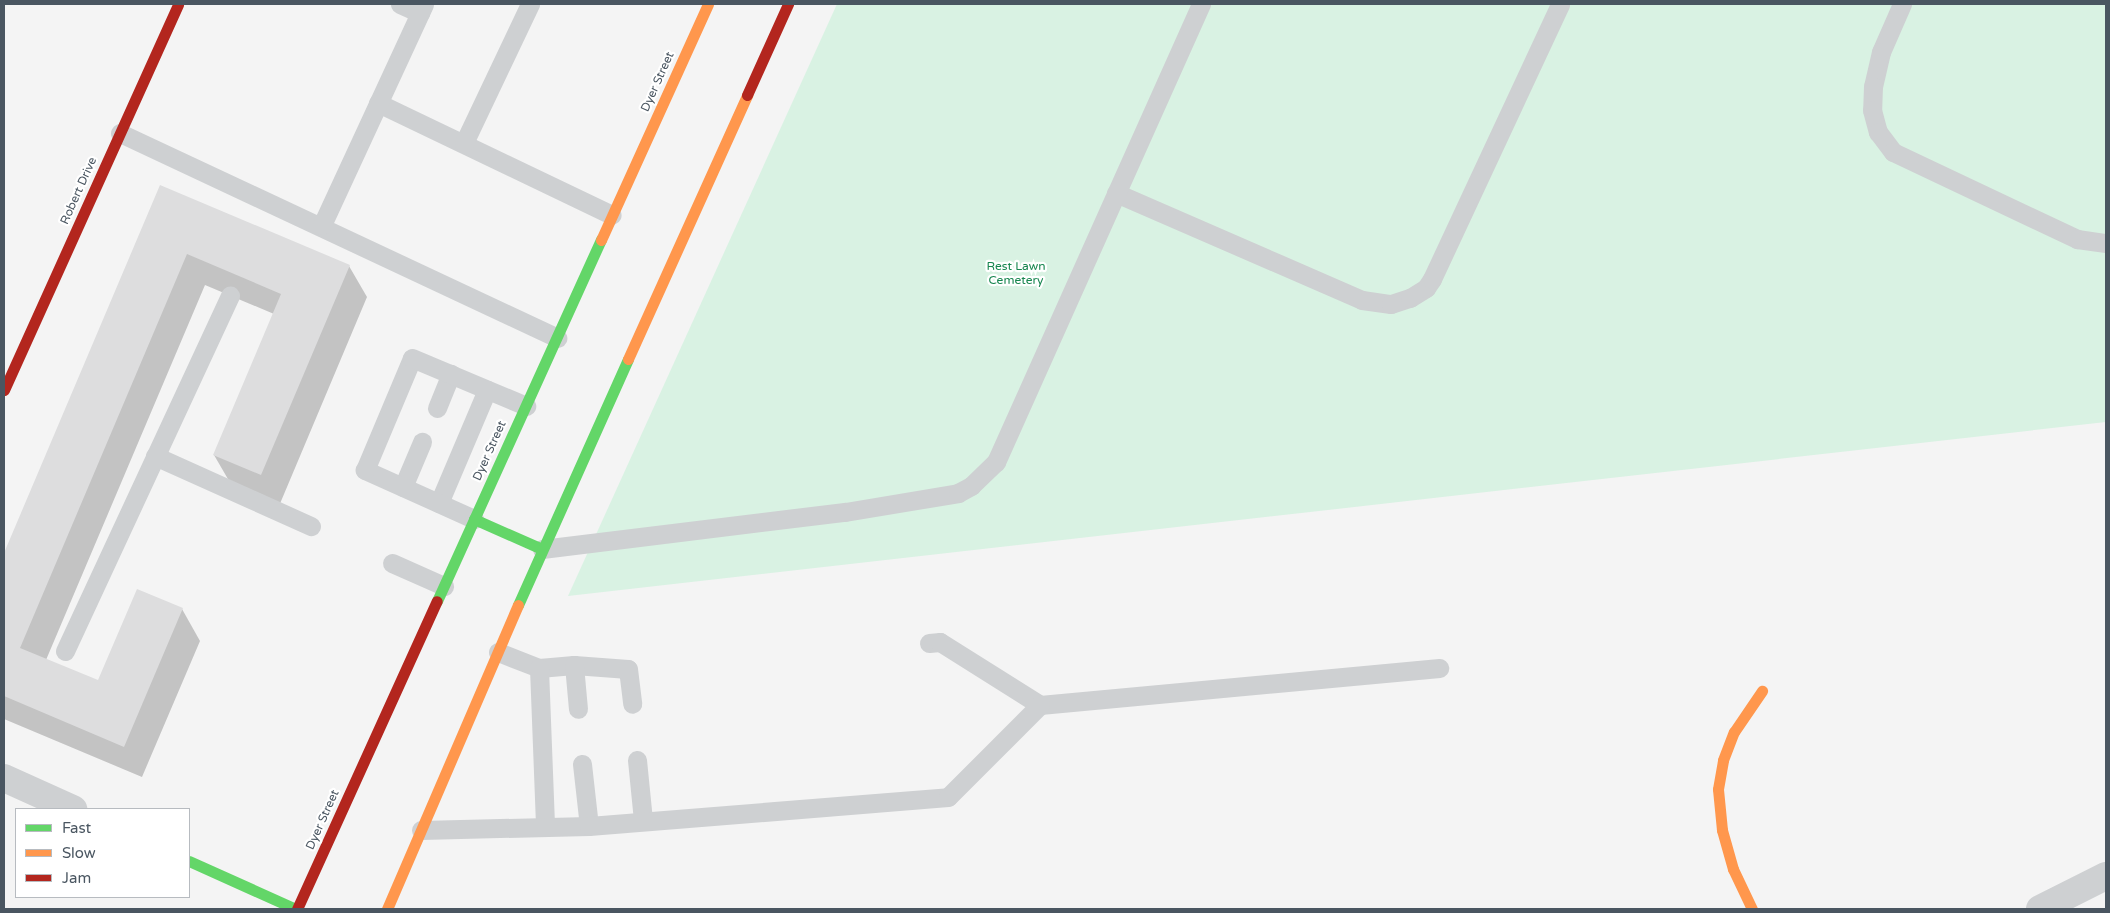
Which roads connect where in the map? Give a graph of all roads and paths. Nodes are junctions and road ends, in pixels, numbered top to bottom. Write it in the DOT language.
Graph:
graph roads {
  1 [pos="178,4"];
  2 [pos="400,4"];
  3 [pos="530,4"];
  4 [pos="708,4"];
  5 [pos="788,4"];
  6 [pos="1201,4"];
  7 [pos="1560,4"];
  8 [pos="1902,4"];
  9 [pos="422,8"];
  10 [pos="378,103"];
  11 [pos="120,133"];
  12 [pos="464,143"];
  13 [pos="1116,193"];
  14 [pos="612,215"];
  15 [pos="322,225"];
  16 [pos="2106,243"];
  17 [pos="230,295"];
  18 [pos="557,338"];
  19 [pos="451,374"];
  20 [pos="4,390"];
  21 [pos="487,390"];
  22 [pos="526,406"];
  23 [pos="437,408"];
  24 [pos="422,442"];
  25 [pos="155,456"];
  26 [pos="403,487"];
  27 [pos="439,503"];
  28 [pos="474,519"];
  29 [pos="311,526"];
  30 [pos="542,548"];
  31 [pos="392,563"];
  32 [pos="444,586"];
  33 [pos="930,642"];
  34 [pos="65,651"];
  35 [pos="498,652"];
  36 [pos="574,665"];
  37 [pos="540,668"];
  38 [pos="1439,668"];
  39 [pos="1762,691"];
  40 [pos="632,704"];
  41 [pos="1040,705"];
  42 [pos="578,709"];
  43 [pos="637,760"];
  44 [pos="582,764"];
  45 [pos="4,778"];
  46 [pos="71,808"];
  47 [pos="643,820"];
  48 [pos="589,826"];
  49 [pos="545,827"];
  50 [pos="421,830"];
  51 [pos="190,861"];
  52 [pos="2106,876"];
  53 [pos="297,909"];
  54 [pos="387,909"];
  55 [pos="1752,909"];
  56 [pos="2040,909"];
  1 -- 11 [label="main road, Robert Drive"];
  2 -- 9 [label="lane"];
  3 -- 12 [label="lane"];
  4 -- 14 [label="main road, Dyer Street"];
  5 -- 30 [label="main road"];
  6 -- 13 [label="lane"];
  7 -- 13 [label="lane"];
  8 -- 16 [label="lane"];
  9 -- 10 [label="lane"];
  10 -- 12 [label="lane"];
  10 -- 15 [label="lane"];
  11 -- 15 [label="lane"];
  11 -- 20 [label="main road, Robert Drive"];
  12 -- 14 [label="lane"];
  13 -- 30 [label="lane"];
  14 -- 18 [label="main road, Dyer Street"];
  15 -- 18 [label="lane"];
  17 -- 25 [label="lane"];
  18 -- 22 [label="main road, Dyer Street"];
  19 -- 21 [label="lane"];
  19 -- 23 [label="lane"];
  19 -- 26 [label="lane"];
  21 -- 22 [label="lane"];
  21 -- 27 [label="lane"];
  22 -- 28 [label="main road, Dyer Street"];
  24 -- 26 [label="lane"];
  25 -- 29 [label="lane"];
  25 -- 34 [label="lane"];
  26 -- 27 [label="lane"];
  27 -- 28 [label="lane"];
  28 -- 30 [label="main road"];
  28 -- 32 [label="main road, Dyer Street"];
  30 -- 35 [label="main road"];
  31 -- 32 [label="lane"];
  32 -- 53 [label="main road, Dyer Street"];
  33 -- 41 [label="lane"];
  35 -- 37 [label="lane"];
  35 -- 50 [label="main road"];
  36 -- 37 [label="lane"];
  36 -- 40 [label="lane"];
  36 -- 42 [label="lane"];
  37 -- 49 [label="lane"];
  38 -- 41 [label="lane"];
  39 -- 55 [label="main road"];
  41 -- 47 [label="lane"];
  43 -- 47 [label="lane"];
  44 -- 48 [label="lane"];
  45 -- 46 [label="street"];
  47 -- 48 [label="lane"];
  48 -- 49 [label="lane"];
  49 -- 50 [label="lane"];
  50 -- 54 [label="main road"];
  51 -- 53 [label="main road"];
  52 -- 56 [label="street"];
}
